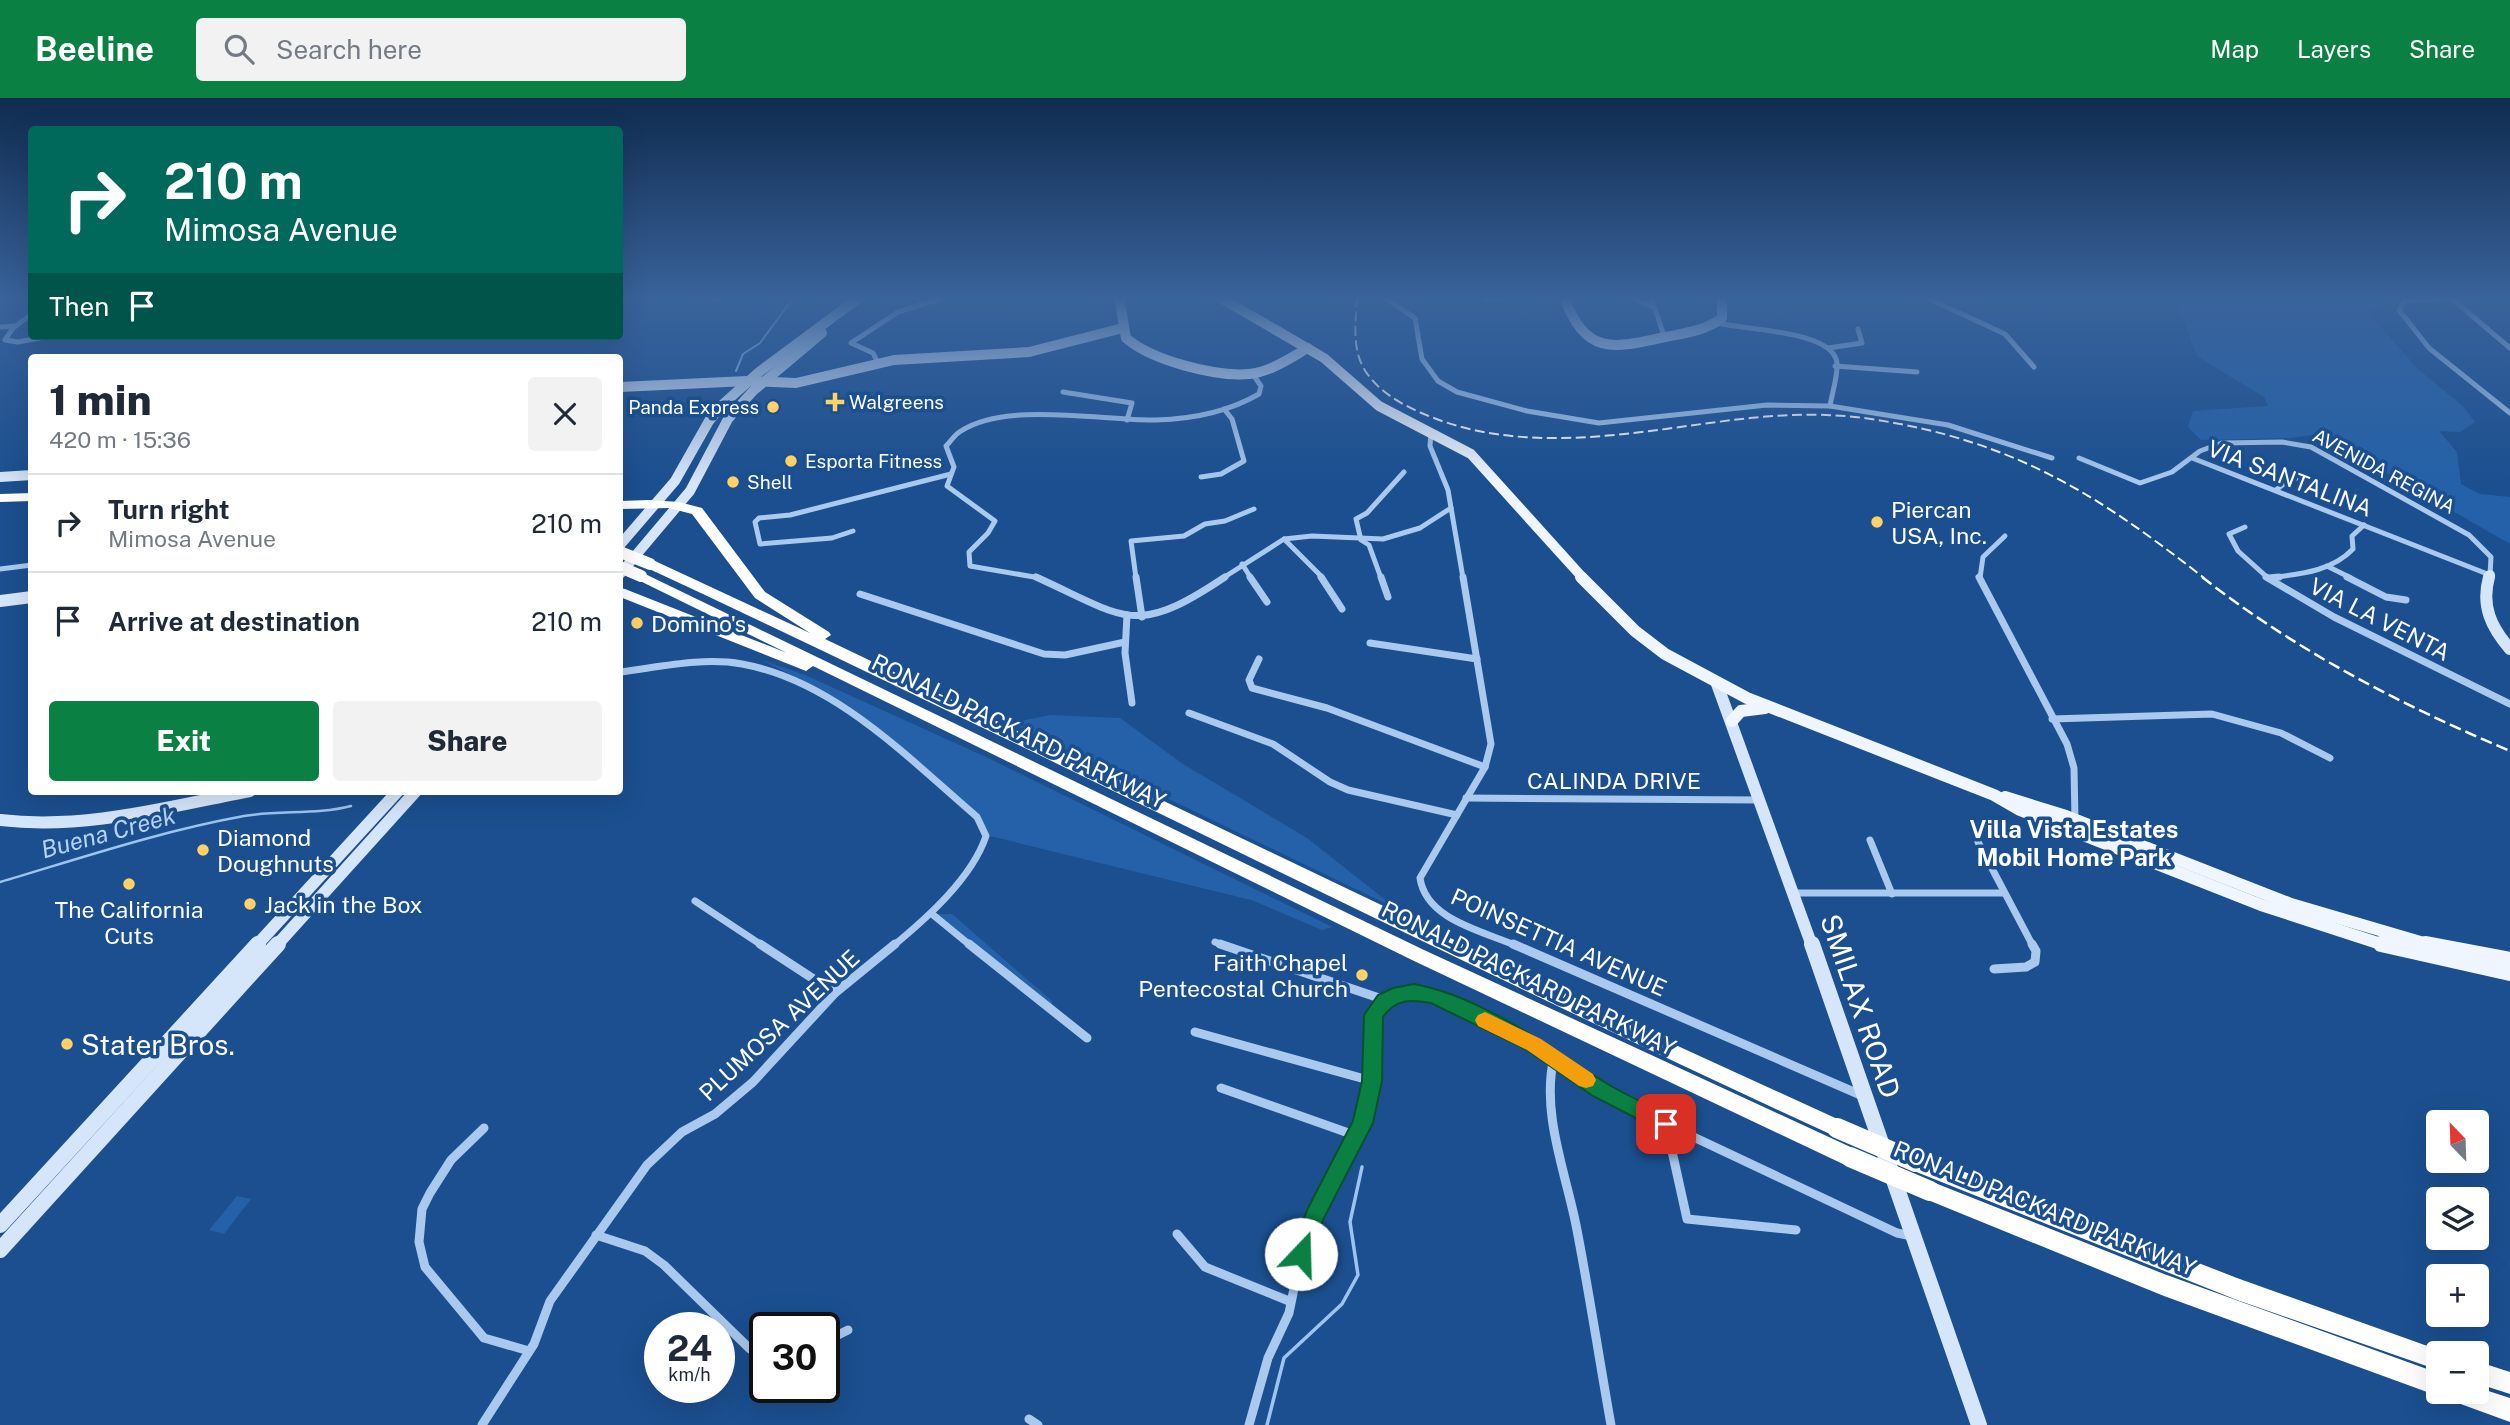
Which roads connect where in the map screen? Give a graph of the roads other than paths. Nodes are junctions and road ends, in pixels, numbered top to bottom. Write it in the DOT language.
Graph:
graph roads {
  1 [pos="779,359"];
  2 [pos="794,359"];
  3 [pos="876,359"];
  4 [pos="911,359"];
  5 [pos="1170,359"];
  6 [pos="1284,359"];
  7 [pos="1323,359"];
  8 [pos="1423,359"];
  9 [pos="1835,359"];
  10 [pos="2027,359"];
  11 [pos="2442,359"];
  12 [pos="878,363"];
  13 [pos="1835,366"];
  14 [pos="2034,367"];
  15 [pos="1916,372"];
  16 [pos="1252,373"];
  17 [pos="623,379"];
  18 [pos="747,382"];
  19 [pos="764,383"];
  20 [pos="670,384"];
  21 [pos="623,387"];
  22 [pos="1063,392"];
  23 [pos="722,405"];
  24 [pos="1830,405"];
  25 [pos="1224,409"];
  26 [pos="2510,414"];
  27 [pos="1127,420"];
  28 [pos="1431,432"];
  29 [pos="2052,458"];
  30 [pos="2079,458"];
  31 [pos="2192,458"];
  32 [pos="1404,472"];
  33 [pos="951,474"];
  34 [pos="28,475"];
  35 [pos="0,477"];
  36 [pos="1201,477"];
  37 [pos="2304,477"];
  38 [pos="2276,490"];
  39 [pos="28,497"];
  40 [pos="0,498"];
  41 [pos="623,505"];
  42 [pos="654,505"];
  43 [pos="28,506"];
  44 [pos="0,507"];
  45 [pos="678,507"];
  46 [pos="1451,508"];
  47 [pos="1254,509"];
  48 [pos="2364,525"];
  49 [pos="2245,527"];
  50 [pos="853,531"];
  51 [pos="2005,536"];
  52 [pos="1284,539"];
  53 [pos="1360,540"];
  54 [pos="623,541"];
  55 [pos="623,554"];
  56 [pos="1242,564"];
  57 [pos="28,566"];
  58 [pos="2327,566"];
  59 [pos="623,567"];
  60 [pos="0,569"];
  61 [pos="646,570"];
  62 [pos="623,571"];
  63 [pos="2490,575"];
  64 [pos="2269,578"];
  65 [pos="623,593"];
  66 [pos="860,594"];
  67 [pos="1388,597"];
  68 [pos="28,598"];
  69 [pos="2406,600"];
  70 [pos="0,601"];
  71 [pos="1267,602"];
  72 [pos="1342,609"];
  73 [pos="1128,615"];
  74 [pos="1142,617"];
  75 [pos="1125,642"];
  76 [pos="1370,643"];
  77 [pos="2510,649"];
  78 [pos="1259,659"];
  79 [pos="1477,659"];
  80 [pos="859,661"];
  81 [pos="623,672"];
  82 [pos="1717,684"];
  83 [pos="873,692"];
  84 [pos="1132,703"];
  85 [pos="2510,704"];
  86 [pos="1776,709"];
  87 [pos="1189,713"];
  88 [pos="2052,719"];
  89 [pos="1731,721"];
  90 [pos="2330,758"];
  91 [pos="1485,767"];
  92 [pos="232,795"];
  93 [pos="393,795"];
  94 [pos="412,795"];
  95 [pos="1994,795"];
  96 [pos="1466,798"];
  97 [pos="1760,800"];
  98 [pos="1457,815"];
  99 [pos="0,820"];
  100 [pos="2075,821"];
  101 [pos="1870,840"];
  102 [pos="1978,842"];
  103 [pos="2004,892"];
  104 [pos="1794,893"];
  105 [pos="1892,894"];
  106 [pos="695,901"];
  107 [pos="932,914"];
  108 [pos="1215,942"];
  109 [pos="2510,960"];
  110 [pos="1994,969"];
  111 [pos="2510,973"];
  112 [pos="835,993"];
  113 [pos="1384,1000"];
  114 [pos="1195,1032"];
  115 [pos="1087,1038"];
  116 [pos="1554,1057"];
  117 [pos="1372,1081"];
  118 [pos="1221,1088"];
  119 [pos="1863,1096"];
  120 [pos="1666,1124"];
  121 [pos="484,1128"];
  122 [pos="1357,1136"];
  123 [pos="0,1225"];
  124 [pos="1796,1230"];
  125 [pos="1177,1234"];
  126 [pos="596,1235"];
  127 [pos="1913,1236"];
  128 [pos="0,1250"];
  129 [pos="1289,1301"];
  130 [pos="848,1331"];
  131 [pos="840,1335"];
  132 [pos="749,1348"];
  133 [pos="529,1351"];
  134 [pos="2426,1355"];
  135 [pos="2489,1376"];
  136 [pos="2426,1381"];
  137 [pos="2510,1383"];
  138 [pos="2489,1403"];
  139 [pos="2510,1410"];
  140 [pos="482,1425"];
  141 [pos="1249,1425"];
  142 [pos="1611,1425"];
  143 [pos="1979,1425"];
  1 -- 18 [label="street"];
  2 -- 19 [label="main road"];
  3 -- 12 [label="street"];
  4 -- 12 [label="street"];
  5 -- 16 [label="street"];
  6 -- 16 [label="main road"];
  7 -- 28 [label="main road"];
  8 -- 24 [label="street"];
  9 -- 13 [label="street"];
  10 -- 14 [label="street"];
  11 -- 26 [label="street"];
  12 -- 19 [label="street"];
  13 -- 15 [label="street"];
  13 -- 24 [label="street"];
  16 -- 25 [label="street"];
  17 -- 18 [label="street"];
  18 -- 19 [label="street"];
  18 -- 20 [label="main road"];
  18 -- 23 [label="street"];
  19 -- 45 [label="street"];
  20 -- 21 [label="street"];
  20 -- 23 [label="main road"];
  22 -- 27 [label="street"];
  23 -- 42 [label="street"];
  24 -- 29 [label="street"];
  25 -- 27 [label="street"];
  25 -- 36 [label="street"];
  27 -- 33 [label="street"];
  28 -- 46 [label="street, POINSETTIA AVENUE"];
  28 -- 82 [label="main road"];
  30 -- 31 [label="street, VIA SANTALINA"];
  31 -- 38 [label="street, VIA SANTALINA"];
  31 -- 63 [label="street, AVENIDA REGINA"];
  32 -- 53 [label="street"];
  33 -- 50 [label="street"];
  33 -- 73 [label="street"];
  34 -- 35 [label="street"];
  37 -- 38 [label="street"];
  38 -- 48 [label="street, VIA SANTALINA"];
  39 -- 40 [label="highway"];
  41 -- 42 [label="highway"];
  42 -- 45 [label="highway"];
  42 -- 54 [label="street"];
  43 -- 44 [label="highway"];
  45 -- 62 [label="street"];
  45 -- 80 [label="highway"];
  46 -- 53 [label="street"];
  46 -- 79 [label="street, POINSETTIA AVENUE"];
  47 -- 74 [label="street"];
  48 -- 58 [label="street"];
  48 -- 63 [label="street, VIA SANTALINA"];
  49 -- 64 [label="street, VIA LA VENTA"];
  51 -- 88 [label="street"];
  52 -- 53 [label="street"];
  52 -- 56 [label="street"];
  52 -- 72 [label="street"];
  53 -- 67 [label="street"];
  55 -- 61 [label="highway, RONALD PACKARD PARKWAY, bridge"];
  56 -- 71 [label="street"];
  56 -- 74 [label="street"];
  57 -- 60 [label="street"];
  58 -- 64 [label="street"];
  58 -- 69 [label="street"];
  59 -- 61 [label="highway, RONALD PACKARD PARKWAY, bridge"];
  61 -- 80 [label="highway, RONALD PACKARD PARKWAY"];
  61 -- 83 [label="highway, RONALD PACKARD PARKWAY"];
  63 -- 77 [label="street"];
  64 -- 85 [label="street, VIA LA VENTA"];
  65 -- 83 [label="highway"];
  66 -- 75 [label="street"];
  68 -- 70 [label="street"];
  73 -- 74 [label="street"];
  73 -- 75 [label="street"];
  75 -- 84 [label="street"];
  76 -- 79 [label="street"];
  78 -- 91 [label="street"];
  79 -- 91 [label="street, POINSETTIA AVENUE"];
  80 -- 134 [label="highway, RONALD PACKARD PARKWAY, bridge"];
  81 -- 107 [label="street, PLUMOSA AVENUE"];
  82 -- 86 [label="main road"];
  82 -- 89 [label="street, SMILAX ROAD"];
  83 -- 136 [label="highway, RONALD PACKARD PARKWAY, bridge"];
  86 -- 89 [label="main road"];
  86 -- 95 [label="main road"];
  87 -- 98 [label="street"];
  88 -- 90 [label="street"];
  88 -- 100 [label="street"];
  89 -- 97 [label="street, SMILAX ROAD"];
  91 -- 96 [label="street, POINSETTIA AVENUE"];
  92 -- 99 [label="street"];
  93 -- 123 [label="street"];
  94 -- 128 [label="street"];
  95 -- 100 [label="main road"];
  95 -- 111 [label="main road"];
  96 -- 97 [label="street, CALINDA DRIVE"];
  96 -- 98 [label="street, POINSETTIA AVENUE"];
  97 -- 104 [label="street, SMILAX ROAD"];
  98 -- 119 [label="street, POINSETTIA AVENUE"];
  100 -- 109 [label="main road"];
  101 -- 105 [label="street"];
  102 -- 103 [label="street"];
  103 -- 105 [label="street"];
  103 -- 110 [label="street"];
  104 -- 105 [label="street"];
  104 -- 119 [label="street, SMILAX ROAD"];
  106 -- 112 [label="street"];
  107 -- 112 [label="street, PLUMOSA AVENUE"];
  107 -- 115 [label="street"];
  108 -- 113 [label="street"];
  112 -- 126 [label="street, PLUMOSA AVENUE"];
  113 -- 116 [label="street"];
  113 -- 117 [label="street"];
  114 -- 117 [label="street"];
  116 -- 120 [label="street"];
  116 -- 142 [label="street"];
  117 -- 122 [label="street"];
  118 -- 122 [label="street"];
  119 -- 127 [label="street, SMILAX ROAD"];
  120 -- 124 [label="street"];
  120 -- 127 [label="street"];
  121 -- 133 [label="street"];
  122 -- 129 [label="street"];
  125 -- 129 [label="street"];
  126 -- 132 [label="street"];
  126 -- 133 [label="street, PLUMOSA AVENUE"];
  127 -- 143 [label="street, SMILAX ROAD"];
  129 -- 141 [label="street"];
  130 -- 131 [label="street"];
  133 -- 140 [label="street, PLUMOSA AVENUE"];
  135 -- 137 [label="highway"];
  138 -- 139 [label="highway"];
}
